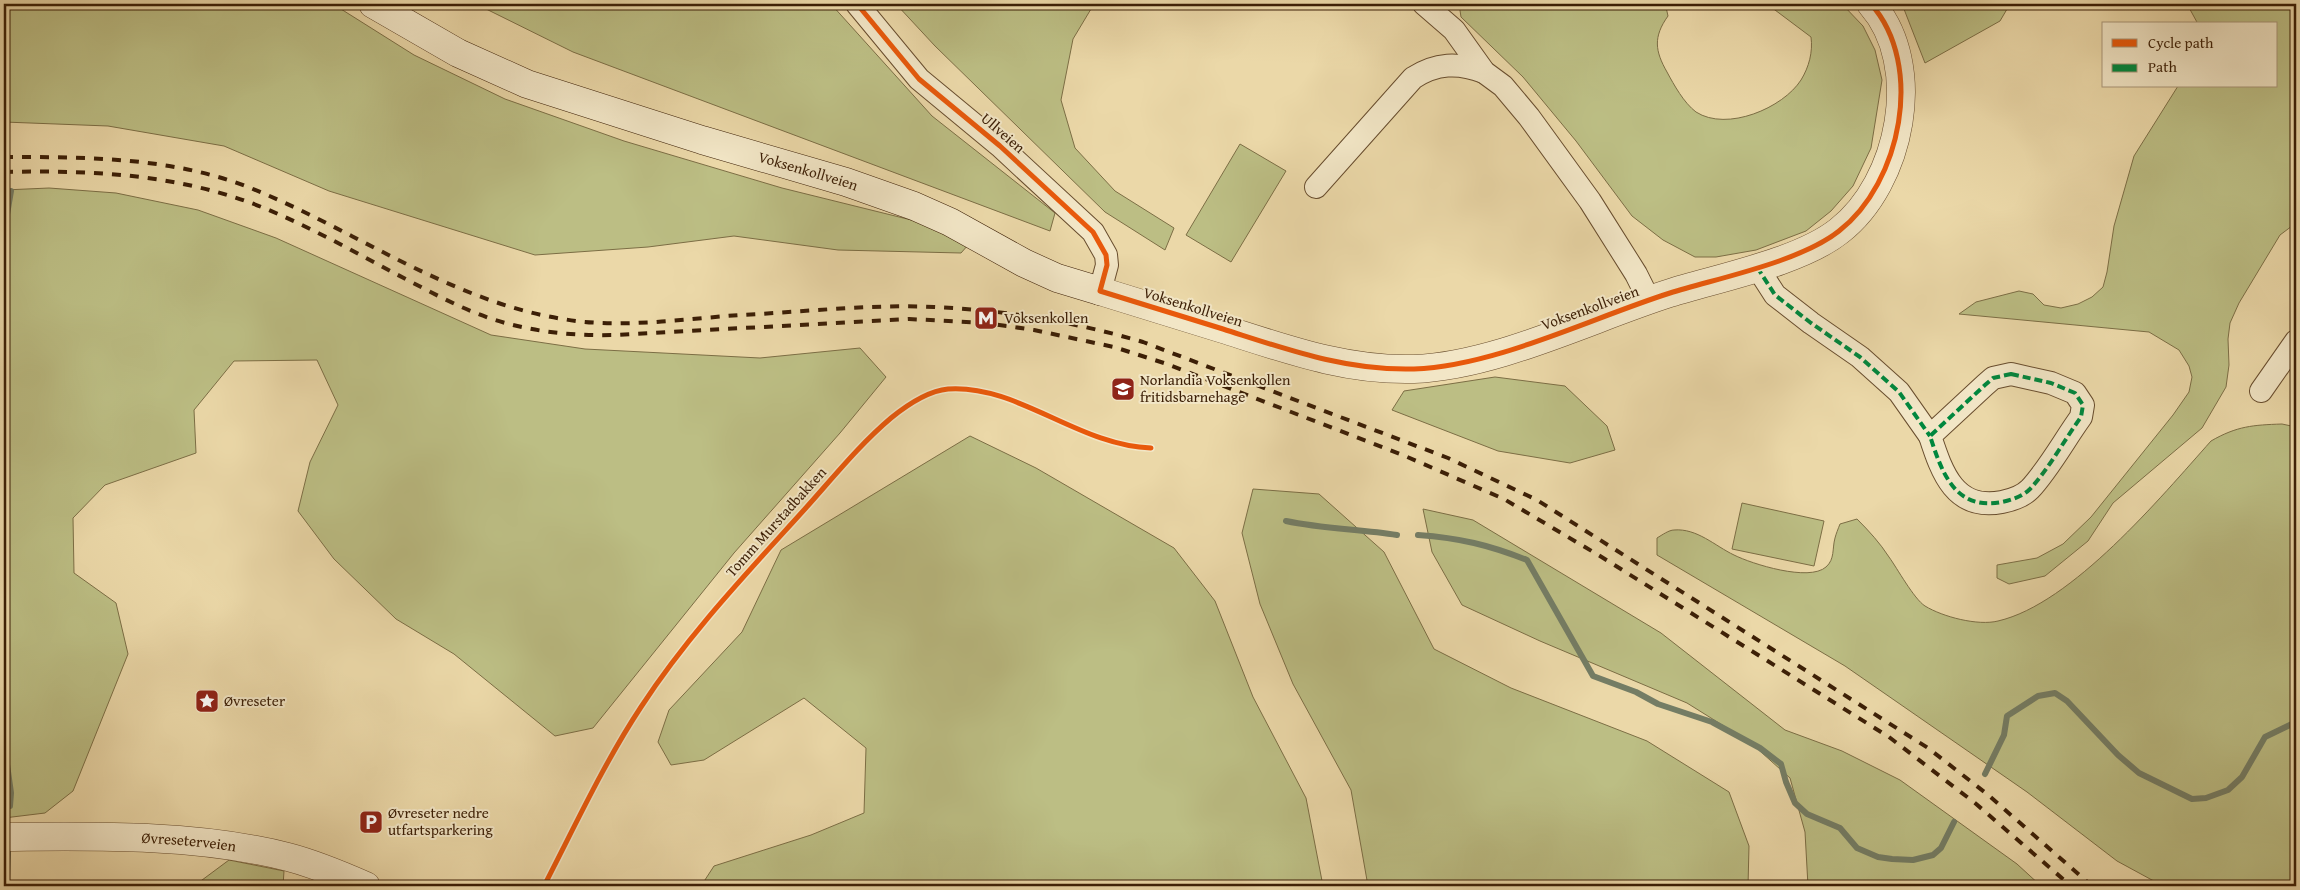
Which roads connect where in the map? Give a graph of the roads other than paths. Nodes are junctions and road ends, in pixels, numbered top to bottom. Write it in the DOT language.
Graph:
graph roads {
  1 [pos="373,4"];
  2 [pos="857,4"];
  3 [pos="1424,4"];
  4 [pos="1871,4"];
  5 [pos="1484,72"];
  6 [pos="1316,187"];
  7 [pos="1757,267"];
  8 [pos="1100,291"];
  9 [pos="1649,300"];
  10 [pos="2296,341"];
  11 [pos="2261,391"];
  12 [pos="1930,436"];
  13 [pos="4,837"];
  14 [pos="366,886"];
  1 -- 8 [label="street, Voksenkollveien"];
  2 -- 8 [label="street, Ullveien"];
  3 -- 5 [label="street, Voksenkollveien"];
  4 -- 7 [label="street, Voksenkollveien"];
  5 -- 6 [label="street, Voksenkollveien"];
  5 -- 9 [label="street, Voksenkollveien"];
  7 -- 9 [label="street, Voksenkollveien"];
  7 -- 12 [label="street"];
  8 -- 9 [label="street, Voksenkollveien"];
  10 -- 11 [label="street"];
  12 -- 12 [label="street"];
  13 -- 14 [label="street, Øvreseterveien"];
}
